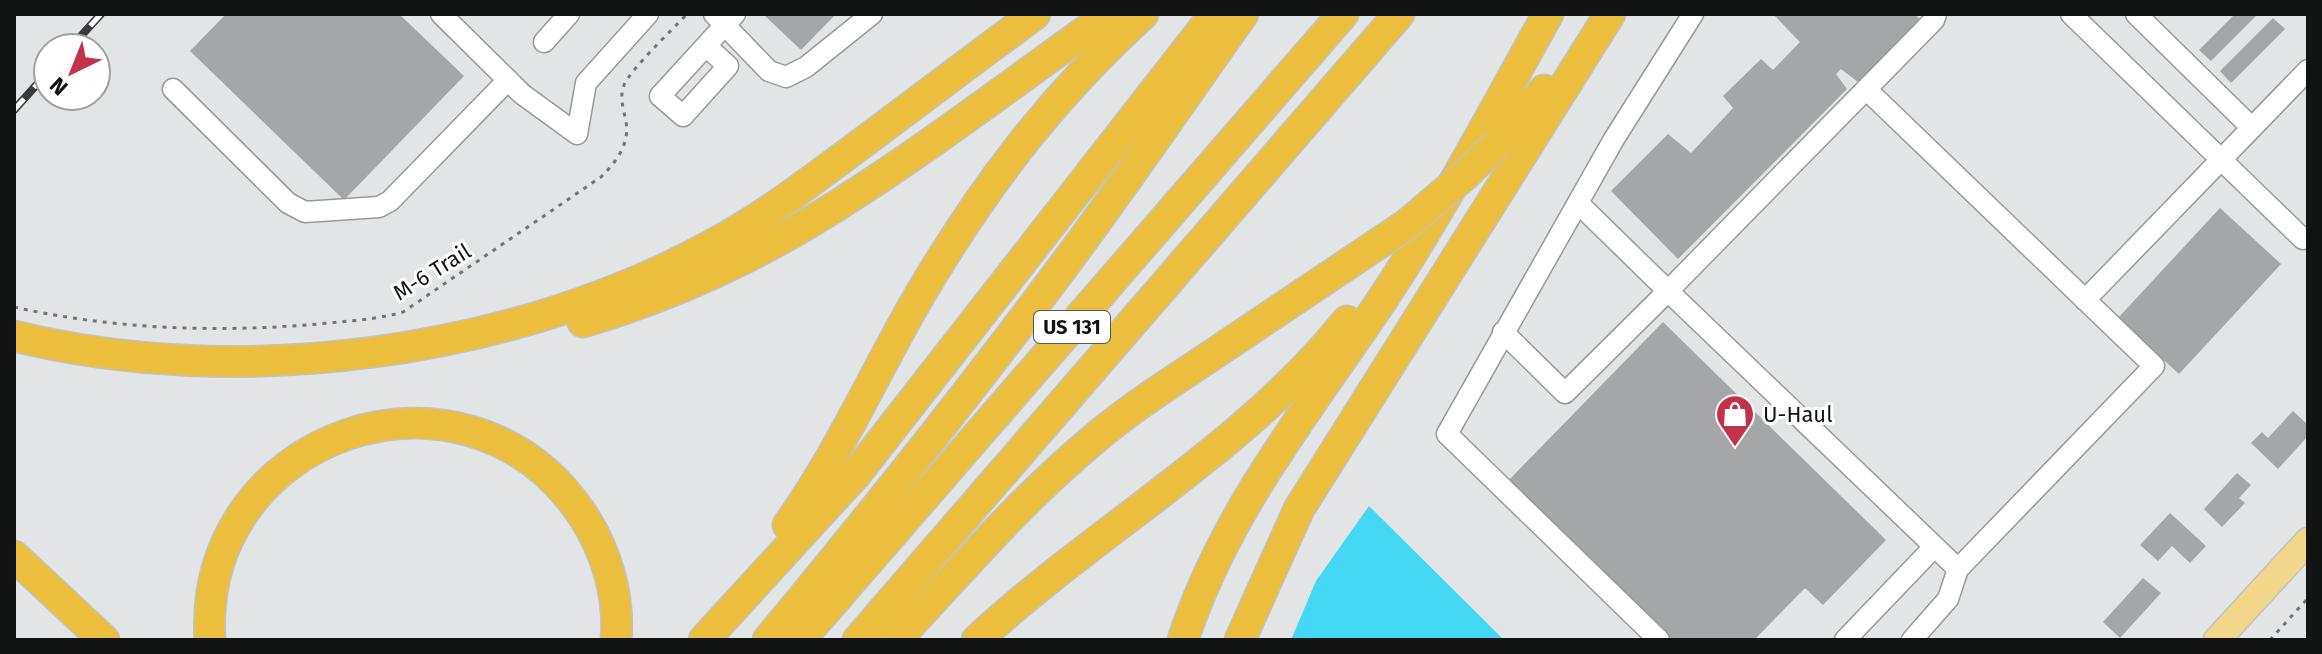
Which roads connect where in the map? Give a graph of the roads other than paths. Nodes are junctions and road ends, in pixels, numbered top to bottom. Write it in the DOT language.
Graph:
graph roads {
  1 [pos="441,14"];
  2 [pos="569,14"];
  3 [pos="648,14"];
  4 [pos="872,14"];
  5 [pos="1035,14"];
  6 [pos="1110,14"];
  7 [pos="1143,14"];
  8 [pos="1215,14"];
  9 [pos="1243,14"];
  10 [pos="1343,14"];
  11 [pos="1399,14"];
  12 [pos="1548,14"];
  13 [pos="1602,14"];
  14 [pos="1610,14"];
  15 [pos="1693,14"];
  16 [pos="1936,14"];
  17 [pos="2071,14"];
  18 [pos="2136,14"];
  19 [pos="724,18"];
  20 [pos="544,42"];
  21 [pos="706,46"];
  22 [pos="2308,70"];
  23 [pos="508,80"];
  24 [pos="173,89"];
  25 [pos="1866,89"];
  26 [pos="2251,127"];
  27 [pos="1489,140"];
  28 [pos="2220,158"];
  29 [pos="1578,203"];
  30 [pos="2303,239"];
  31 [pos="1668,291"];
  32 [pos="2085,300"];
  33 [pos="1503,332"];
  34 [pos="14,336"];
  35 [pos="253,363"];
  36 [pos="2308,541"];
  37 [pos="1934,547"];
  38 [pos="14,556"];
  39 [pos="1958,569"];
  40 [pos="104,640"];
  41 [pos="210,640"];
  42 [pos="616,640"];
  43 [pos="704,640"];
  44 [pos="768,640"];
  45 [pos="800,640"];
  46 [pos="858,640"];
  47 [pos="896,640"];
  48 [pos="977,640"];
  49 [pos="1183,640"];
  50 [pos="1240,640"];
  51 [pos="1659,640"];
  52 [pos="1845,640"];
  53 [pos="1912,640"];
  54 [pos="2217,640"];
  1 -- 23 [label="street"];
  2 -- 20 [label="street"];
  3 -- 23 [label="street"];
  4 -- 19 [label="street"];
  5 -- 35 [label="highway"];
  6 -- 35 [label="highway"];
  7 -- 43 [label="highway"];
  8 -- 43 [label="highway"];
  9 -- 44 [label="highway"];
  10 -- 45 [label="highway, US 131"];
  11 -- 46 [label="highway, US 131"];
  12 -- 27 [label="highway"];
  13 -- 27 [label="highway"];
  14 -- 50 [label="highway"];
  15 -- 29 [label="street"];
  16 -- 25 [label="street"];
  17 -- 28 [label="street"];
  18 -- 26 [label="street"];
  19 -- 21 [label="street"];
  22 -- 26 [label="street"];
  23 -- 24 [label="street"];
  25 -- 31 [label="street"];
  25 -- 32 [label="street"];
  26 -- 28 [label="street"];
  27 -- 47 [label="highway, bridge"];
  27 -- 48 [label="highway"];
  27 -- 49 [label="highway"];
  28 -- 30 [label="street"];
  28 -- 32 [label="street"];
  29 -- 31 [label="street"];
  29 -- 33 [label="street"];
  31 -- 33 [label="street"];
  31 -- 37 [label="street"];
  32 -- 39 [label="street"];
  33 -- 51 [label="street"];
  34 -- 35 [label="highway"];
  36 -- 54 [label="main road"];
  37 -- 39 [label="street"];
  37 -- 52 [label="street"];
  38 -- 40 [label="highway"];
  39 -- 53 [label="street"];
  41 -- 42 [label="highway"];
}
